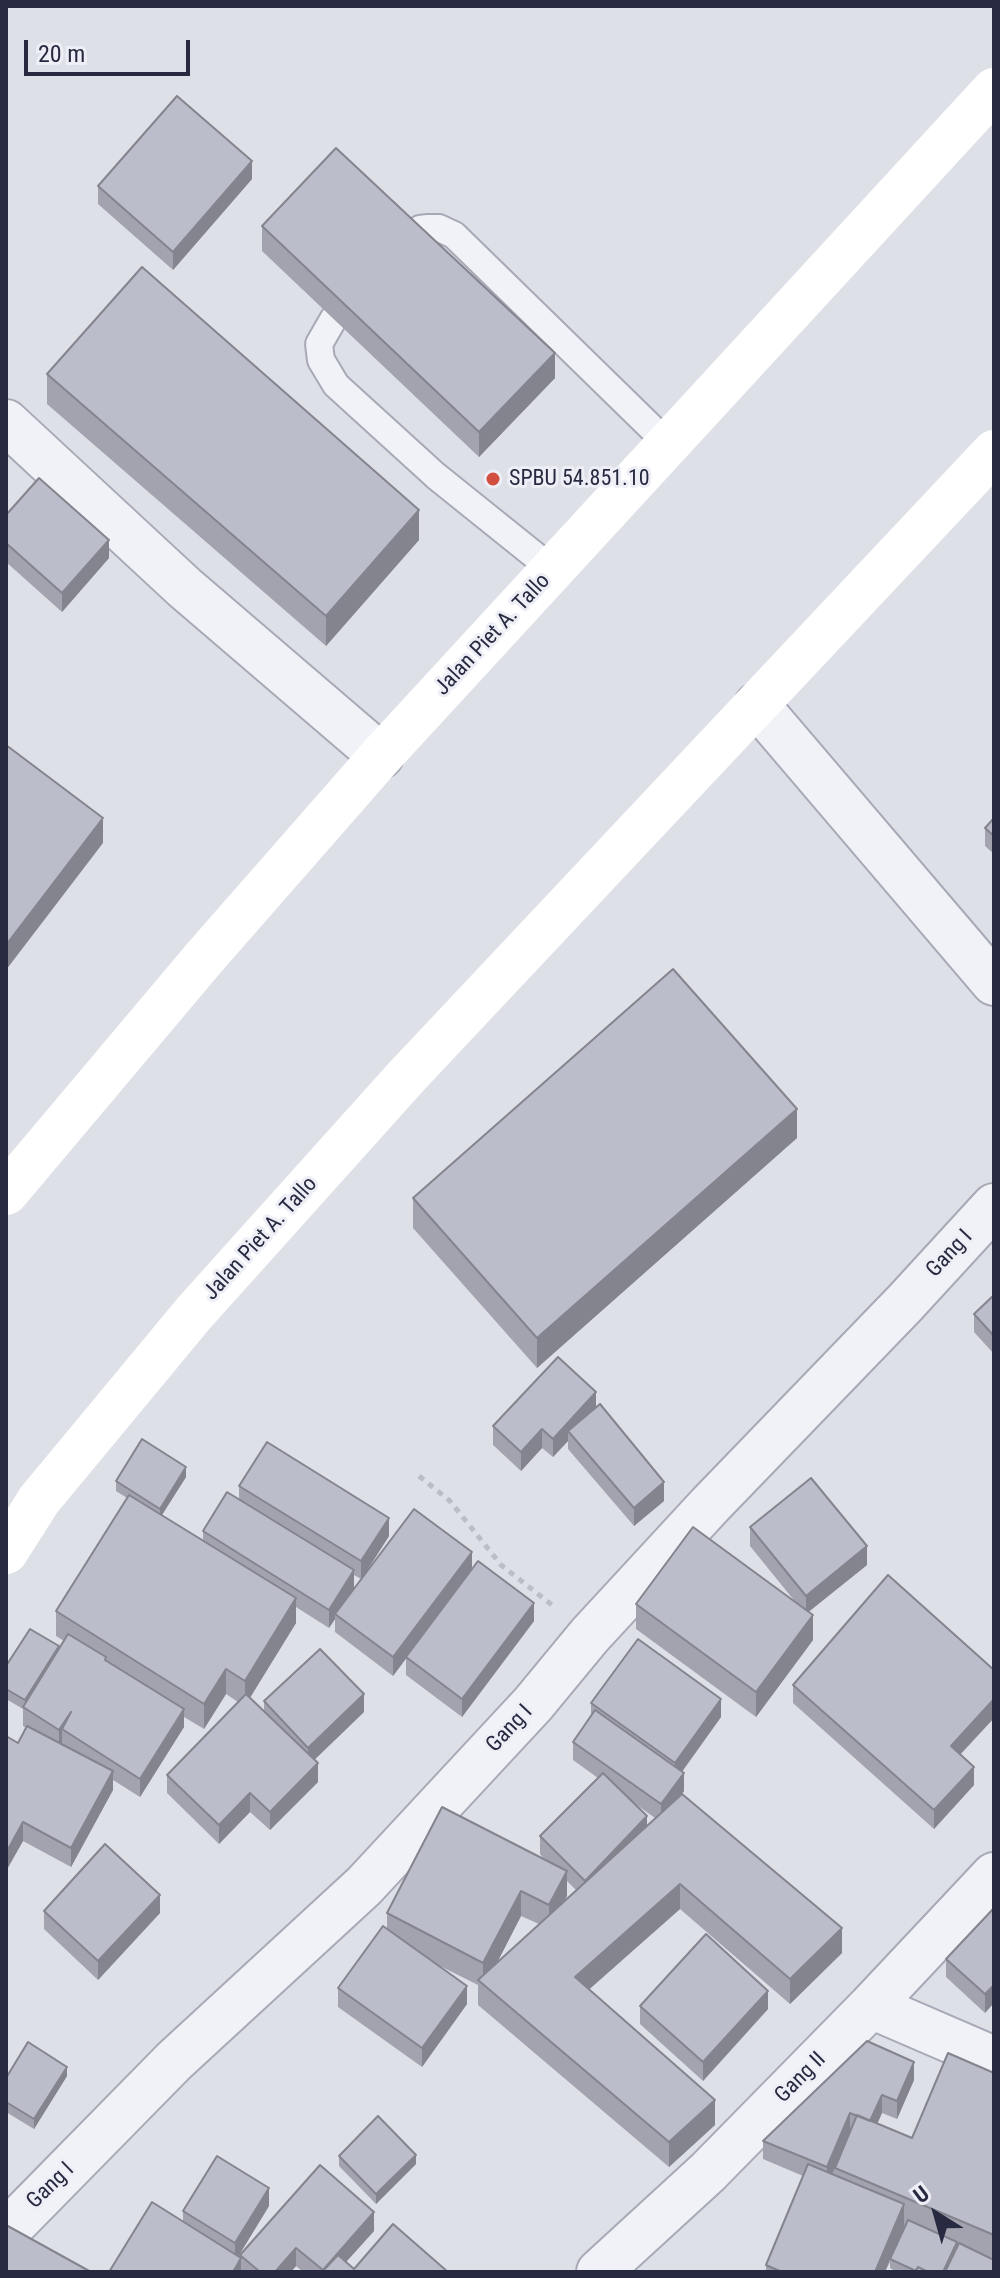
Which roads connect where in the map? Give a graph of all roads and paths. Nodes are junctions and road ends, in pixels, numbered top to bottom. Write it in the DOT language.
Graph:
graph roads {
  1 [pos="994,90"];
  2 [pos="407,238"];
  3 [pos="334,318"];
  4 [pos="6,422"];
  5 [pos="667,443"];
  6 [pos="994,452"];
  7 [pos="553,570"];
  8 [pos="757,705"];
  9 [pos="381,756"];
  10 [pos="994,983"];
  11 [pos="6,1193"];
  12 [pos="994,1206"];
  13 [pos="419,1476"];
  14 [pos="6,1552"];
  15 [pos="590,1635"];
  16 [pos="994,1875"];
  17 [pos="871,2006"];
  18 [pos="994,2059"];
  19 [pos="6,2232"];
  20 [pos="599,2272"];
  1 -- 5 [label="main road, Jalan Piet A. Tallo"];
  2 -- 5 [label="lane"];
  3 -- 7 [label="lane"];
  4 -- 9 [label="street"];
  5 -- 7 [label="main road, Jalan Piet A. Tallo"];
  6 -- 8 [label="main road, Jalan Piet A. Tallo"];
  7 -- 9 [label="main road, Jalan Piet A. Tallo"];
  8 -- 10 [label="street"];
  8 -- 14 [label="main road, Jalan Piet A. Tallo"];
  9 -- 11 [label="main road, Jalan Piet A. Tallo"];
  12 -- 15 [label="street, Gang I"];
  13 -- 15 [label="path"];
  15 -- 19 [label="street, Gang I"];
  16 -- 17 [label="street, Gang II"];
  17 -- 18 [label="street"];
  17 -- 20 [label="street, Gang II"];
}
